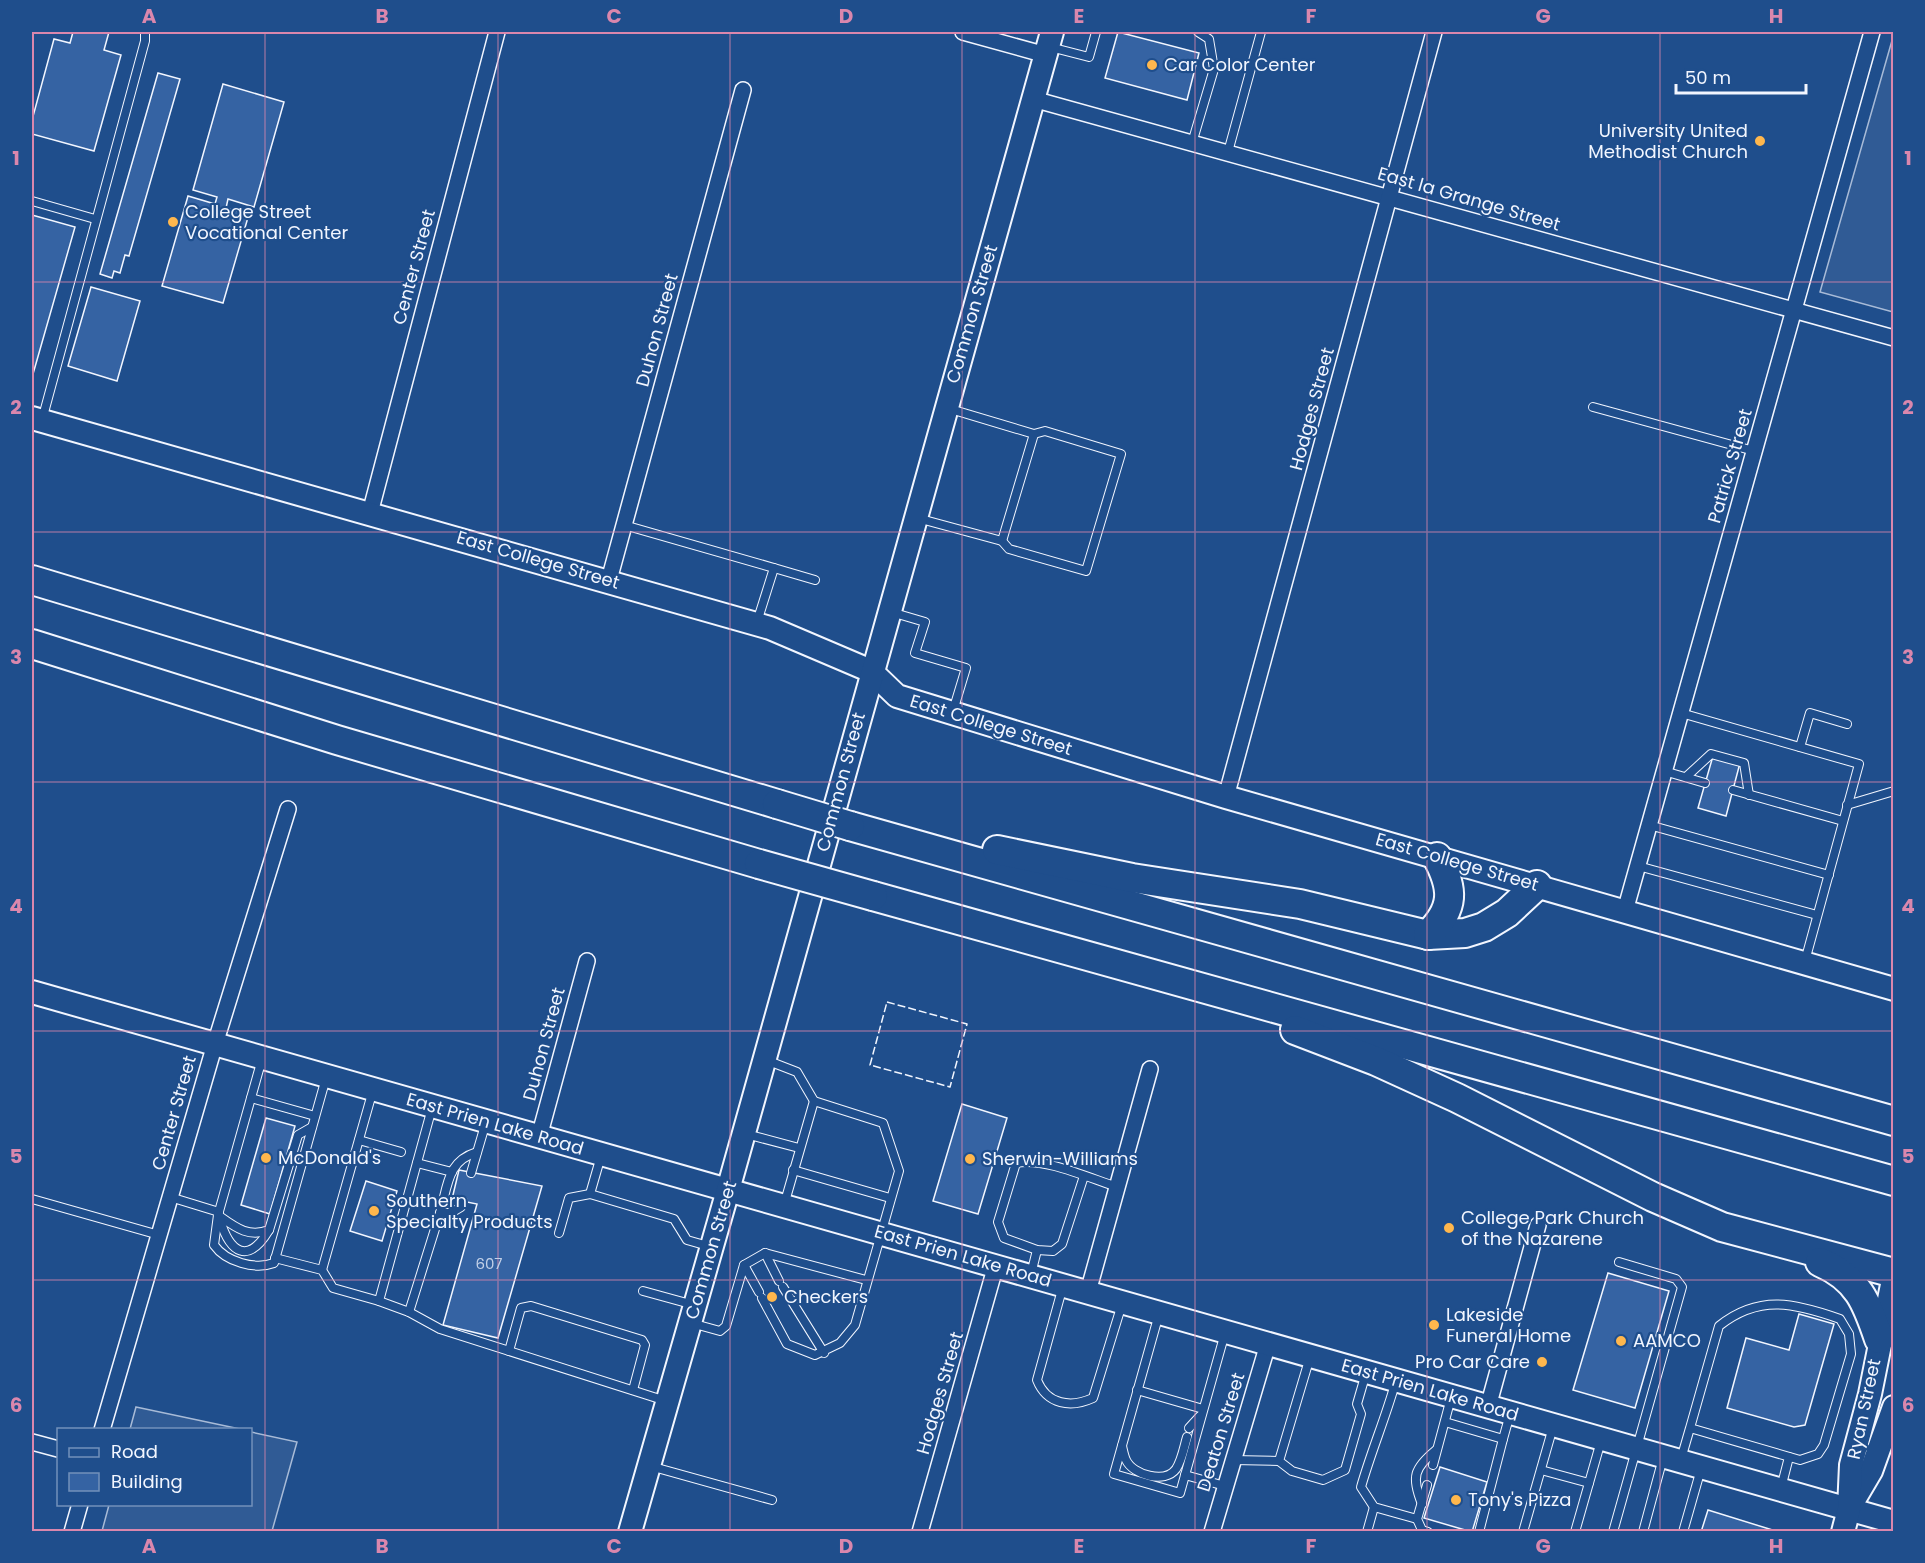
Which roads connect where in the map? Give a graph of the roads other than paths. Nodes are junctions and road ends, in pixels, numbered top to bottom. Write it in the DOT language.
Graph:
graph roads {
  1 [pos="145,32"];
  2 [pos="497,32"];
  3 [pos="963,32"];
  4 [pos="1096,32"];
  5 [pos="1198,32"];
  6 [pos="1261,32"];
  7 [pos="1434,32"];
  8 [pos="1872,32"];
  9 [pos="1049,44"];
  10 [pos="743,90"];
  11 [pos="1033,99"];
  12 [pos="1192,143"];
  13 [pos="1227,152"];
  14 [pos="1390,197"];
  15 [pos="32,201"];
  16 [pos="95,219"];
  17 [pos="1794,310"];
  18 [pos="1893,338"];
  19 [pos="1593,407"];
  20 [pos="946,408"];
  21 [pos="36,420"];
  22 [pos="1034,434"];
  23 [pos="1754,451"];
  24 [pos="370,513"];
  25 [pos="915,518"];
  26 [pos="624,525"];
  27 [pos="1002,541"];
  28 [pos="774,568"];
  29 [pos="32,580"];
  30 [pos="609,580"];
  31 [pos="815,580"];
  32 [pos="888,612"];
  33 [pos="756,624"];
  34 [pos="32,644"];
  35 [pos="872,671"];
  36 [pos="952,713"];
  37 [pos="1681,713"];
  38 [pos="1847,724"];
  39 [pos="1800,747"];
  40 [pos="1664,771"];
  41 [pos="1686,777"];
  42 [pos="1705,783"];
  43 [pos="1733,790"];
  44 [pos="1893,792"];
  45 [pos="1749,795"];
  46 [pos="1226,797"];
  47 [pos="1847,805"];
  48 [pos="288,808"];
  49 [pos="1843,821"];
  50 [pos="1649,825"];
  51 [pos="896,839"];
  52 [pos="1437,856"];
  53 [pos="1638,866"];
  54 [pos="1829,875"];
  55 [pos="1537,885"];
  56 [pos="1625,911"];
  57 [pos="1817,915"];
  58 [pos="1428,935"];
  59 [pos="587,961"];
  60 [pos="1804,963"];
  61 [pos="1136,968"];
  62 [pos="1886,984"];
  63 [pos="32,992"];
  64 [pos="215,1044"];
  65 [pos="263,1058"];
  66 [pos="765,1060"];
  67 [pos="1150,1069"];
  68 [pos="327,1076"];
  69 [pos="374,1090"];
  70 [pos="251,1098"];
  71 [pos="814,1101"];
  72 [pos="432,1106"];
  73 [pos="315,1116"];
  74 [pos="1891,1120"];
  75 [pos="486,1122"];
  76 [pos="312,1127"];
  77 [pos="745,1134"];
  78 [pos="539,1137"];
  79 [pos="359,1140"];
  80 [pos="799,1148"];
  81 [pos="401,1152"];
  82 [pos="477,1152"];
  83 [pos="601,1155"];
  84 [pos="417,1163"];
  85 [pos="794,1170"];
  86 [pos="452,1172"];
  87 [pos="471,1173"];
  88 [pos="1084,1176"];
  89 [pos="1893,1180"];
  90 [pos="1117,1187"];
  91 [pos="729,1191"];
  92 [pos="590,1194"];
  93 [pos="170,1197"];
  94 [pos="890,1198"];
  95 [pos="32,1199"];
  96 [pos="463,1201"];
  97 [pos="784,1206"];
  98 [pos="440,1213"];
  99 [pos="219,1214"];
  100 [pos="1538,1224"];
  101 [pos="269,1230"];
  102 [pos="559,1233"];
  103 [pos="879,1233"];
  104 [pos="159,1234"];
  105 [pos="1774,1243"];
  106 [pos="713,1247"];
  107 [pos="1037,1250"];
  108 [pos="765,1253"];
  109 [pos="275,1258"];
  110 [pos="1619,1262"];
  111 [pos="744,1265"];
  112 [pos="996,1265"];
  113 [pos="322,1270"];
  114 [pos="1893,1274"];
  115 [pos="1031,1275"];
  116 [pos="866,1280"];
  117 [pos="1063,1285"];
  118 [pos="643,1291"];
  119 [pos="1088,1292"];
  120 [pos="379,1301"];
  121 [pos="1122,1302"];
  122 [pos="409,1312"];
  123 [pos="1159,1312"];
  124 [pos="693,1314"];
  125 [pos="1225,1332"];
  126 [pos="1879,1339"];
  127 [pos="1268,1344"];
  128 [pos="509,1351"];
  129 [pos="825,1353"];
  130 [pos="1310,1356"];
  131 [pos="1366,1372"];
  132 [pos="1396,1381"];
  133 [pos="633,1390"];
  134 [pos="1137,1390"];
  135 [pos="1452,1397"];
  136 [pos="668,1401"];
  137 [pos="1488,1407"];
  138 [pos="1893,1407"];
  139 [pos="1203,1411"];
  140 [pos="1510,1414"];
  141 [pos="1445,1422"];
  142 [pos="1553,1426"];
  143 [pos="103,1428"];
  144 [pos="1189,1428"];
  145 [pos="1690,1428"];
  146 [pos="1187,1437"];
  147 [pos="1503,1439"];
  148 [pos="1602,1439"];
  149 [pos="32,1442"];
  150 [pos="1122,1444"];
  151 [pos="57,1449"];
  152 [pos="1437,1449"];
  153 [pos="1637,1449"];
  154 [pos="1789,1456"];
  155 [pos="1233,1460"];
  156 [pos="1279,1461"];
  157 [pos="1682,1462"];
  158 [pos="1433,1465"];
  159 [pos="649,1466"];
  160 [pos="1540,1470"];
  161 [pos="1185,1475"];
  162 [pos="1589,1483"];
  163 [pos="1427,1485"];
  164 [pos="1225,1486"];
  165 [pos="1780,1489"];
  166 [pos="772,1500"];
  167 [pos="1422,1504"];
  168 [pos="79,1506"];
  169 [pos="1374,1507"];
  170 [pos="1849,1509"];
  171 [pos="1417,1519"];
  172 [pos="1893,1522"];
  173 [pos="1424,1531"];
  174 [pos="72,1532"];
  175 [pos="630,1532"];
  176 [pos="920,1532"];
  177 [pos="1212,1532"];
  178 [pos="1367,1532"];
  179 [pos="1479,1532"];
  180 [pos="1523,1532"];
  181 [pos="1575,1532"];
  182 [pos="1613,1532"];
  183 [pos="1643,1532"];
  184 [pos="1683,1532"];
  185 [pos="1843,1532"];
  1 -- 16 [label="lane"];
  2 -- 24 [label="street, Center Street"];
  3 -- 9 [label="street"];
  4 -- 9 [label="lane"];
  5 -- 12 [label="lane"];
  6 -- 13 [label="lane"];
  7 -- 14 [label="street, Hodges Street"];
  8 -- 17 [label="street, Patrick Street"];
  9 -- 11 [label="street, Common Street"];
  10 -- 26 [label="street, Duhon Street"];
  11 -- 12 [label="street, East la Grange Street"];
  11 -- 20 [label="street, Common Street"];
  12 -- 13 [label="street, East la Grange Street"];
  13 -- 14 [label="street, East la Grange Street"];
  14 -- 17 [label="street, East la Grange Street"];
  14 -- 46 [label="street, Hodges Street"];
  15 -- 16 [label="lane"];
  16 -- 21 [label="lane"];
  17 -- 18 [label="street, East la Grange Street"];
  17 -- 23 [label="street, Patrick Street"];
  19 -- 23 [label="lane"];
  20 -- 22 [label="lane"];
  20 -- 25 [label="street, Common Street"];
  21 -- 24 [label="street, East College Street"];
  22 -- 27 [label="lane"];
  22 -- 27 [label="lane"];
  23 -- 37 [label="street, Patrick Street"];
  24 -- 30 [label="street, East College Street"];
  25 -- 27 [label="lane"];
  25 -- 32 [label="street, Common Street"];
  26 -- 28 [label="lane"];
  26 -- 30 [label="street, Duhon Street"];
  28 -- 31 [label="lane"];
  28 -- 33 [label="lane"];
  29 -- 51 [label="highway, bridge"];
  30 -- 33 [label="street, East College Street"];
  32 -- 35 [label="street, Common Street"];
  32 -- 36 [label="lane"];
  33 -- 35 [label="street, East College Street"];
  34 -- 61 [label="highway, bridge"];
  35 -- 36 [label="street, East College Street"];
  35 -- 66 [label="street, Common Street"];
  36 -- 46 [label="street, East College Street"];
  37 -- 39 [label="lane"];
  37 -- 40 [label="street, Patrick Street"];
  38 -- 39 [label="lane"];
  39 -- 47 [label="lane"];
  40 -- 41 [label="lane"];
  40 -- 50 [label="street, Patrick Street"];
  41 -- 42 [label="lane"];
  41 -- 45 [label="lane"];
  43 -- 45 [label="lane"];
  44 -- 47 [label="lane"];
  45 -- 49 [label="lane"];
  46 -- 52 [label="street, East College Street"];
  47 -- 49 [label="lane"];
  48 -- 64 [label="street, Center Street"];
  49 -- 54 [label="lane"];
  50 -- 53 [label="street, Patrick Street"];
  50 -- 54 [label="lane"];
  51 -- 58 [label="highway"];
  51 -- 74 [label="highway"];
  52 -- 55 [label="street, East College Street"];
  52 -- 58 [label="highway"];
  53 -- 56 [label="street, Patrick Street"];
  53 -- 57 [label="lane"];
  54 -- 57 [label="lane"];
  55 -- 56 [label="street, East College Street"];
  55 -- 58 [label="highway"];
  56 -- 60 [label="street, East College Street"];
  57 -- 60 [label="lane"];
  59 -- 78 [label="street, Duhon Street"];
  60 -- 62 [label="street, East College Street"];
  61 -- 89 [label="highway"];
  61 -- 105 [label="highway"];
  63 -- 64 [label="street, East Prien Lake Road"];
  64 -- 65 [label="street, East Prien Lake Road"];
  64 -- 93 [label="street, Center Street"];
  65 -- 68 [label="street, East Prien Lake Road"];
  65 -- 70 [label="lane"];
  66 -- 71 [label="lane"];
  66 -- 77 [label="street, Common Street"];
  67 -- 90 [label="street"];
  68 -- 69 [label="street, East Prien Lake Road"];
  68 -- 73 [label="lane"];
  69 -- 72 [label="street, East Prien Lake Road"];
  69 -- 79 [label="lane"];
  70 -- 73 [label="lane"];
  70 -- 99 [label="lane"];
  71 -- 80 [label="lane"];
  71 -- 94 [label="lane"];
  72 -- 75 [label="street, East Prien Lake Road"];
  72 -- 84 [label="lane"];
  73 -- 76 [label="lane"];
  75 -- 78 [label="street, East Prien Lake Road"];
  75 -- 82 [label="lane"];
  76 -- 101 [label="lane"];
  76 -- 109 [label="lane"];
  77 -- 80 [label="lane"];
  77 -- 91 [label="street, Common Street"];
  78 -- 83 [label="street, East Prien Lake Road"];
  79 -- 81 [label="lane"];
  79 -- 113 [label="lane"];
  80 -- 85 [label="lane"];
  82 -- 86 [label="lane"];
  82 -- 87 [label="lane"];
  83 -- 91 [label="street, East Prien Lake Road"];
  83 -- 92 [label="lane"];
  84 -- 86 [label="lane"];
  84 -- 120 [label="lane"];
  85 -- 94 [label="lane"];
  85 -- 97 [label="lane"];
  86 -- 98 [label="lane"];
  88 -- 90 [label="lane"];
  88 -- 107 [label="lane"];
  88 -- 107 [label="lane"];
  90 -- 119 [label="street"];
  91 -- 97 [label="street, East Prien Lake Road"];
  91 -- 106 [label="street, Common Street"];
  92 -- 102 [label="lane"];
  92 -- 106 [label="lane"];
  93 -- 99 [label="lane"];
  93 -- 104 [label="street, Center Street"];
  94 -- 103 [label="lane"];
  95 -- 104 [label="lane"];
  96 -- 98 [label="lane"];
  97 -- 103 [label="street, East Prien Lake Road"];
  98 -- 122 [label="lane"];
  99 -- 101 [label="lane"];
  99 -- 101 [label="lane"];
  99 -- 109 [label="lane"];
  100 -- 137 [label="street"];
  103 -- 112 [label="street, East Prien Lake Road"];
  103 -- 116 [label="lane"];
  104 -- 143 [label="street, Center Street"];
  105 -- 114 [label="highway"];
  105 -- 126 [label="highway"];
  106 -- 124 [label="street, Common Street"];
  107 -- 115 [label="lane"];
  108 -- 111 [label="lane"];
  108 -- 116 [label="lane"];
  108 -- 129 [label="lane"];
  109 -- 113 [label="lane"];
  110 -- 153 [label="lane"];
  111 -- 124 [label="lane"];
  111 -- 129 [label="lane"];
  112 -- 115 [label="street, East Prien Lake Road"];
  112 -- 176 [label="street, Hodges Street"];
  113 -- 120 [label="lane"];
  114 -- 126 [label="street, Ryan Street"];
  115 -- 117 [label="street, East Prien Lake Road"];
  116 -- 129 [label="lane"];
  117 -- 119 [label="street, East Prien Lake Road"];
  117 -- 121 [label="lane"];
  118 -- 124 [label="lane"];
  119 -- 121 [label="street, East Prien Lake Road"];
  120 -- 122 [label="lane"];
  121 -- 123 [label="street, East Prien Lake Road"];
  122 -- 128 [label="lane"];
  123 -- 125 [label="street, East Prien Lake Road"];
  123 -- 134 [label="lane"];
  124 -- 136 [label="street, Common Street"];
  125 -- 127 [label="street, East Prien Lake Road"];
  125 -- 139 [label="lane"];
  126 -- 170 [label="street, Ryan Street"];
  127 -- 130 [label="street, East Prien Lake Road"];
  127 -- 155 [label="street, Deaton Street"];
  128 -- 133 [label="lane"];
  128 -- 133 [label="lane"];
  130 -- 131 [label="street, East Prien Lake Road"];
  130 -- 156 [label="lane"];
  131 -- 132 [label="street, East Prien Lake Road"];
  131 -- 156 [label="lane"];
  132 -- 135 [label="street, East Prien Lake Road"];
  132 -- 169 [label="lane"];
  133 -- 136 [label="lane"];
  134 -- 139 [label="lane"];
  134 -- 150 [label="lane"];
  135 -- 137 [label="street, East Prien Lake Road"];
  135 -- 141 [label="lane"];
  136 -- 159 [label="street, Common Street"];
  137 -- 140 [label="street, East Prien Lake Road"];
  138 -- 170 [label="street, Ryan Street"];
  139 -- 144 [label="lane"];
  139 -- 161 [label="lane"];
  140 -- 142 [label="street, East Prien Lake Road"];
  140 -- 147 [label="lane"];
  141 -- 147 [label="lane"];
  141 -- 152 [label="lane"];
  142 -- 148 [label="street, East Prien Lake Road"];
  142 -- 160 [label="lane"];
  145 -- 154 [label="lane"];
  145 -- 154 [label="lane"];
  145 -- 157 [label="lane"];
  146 -- 150 [label="lane"];
  147 -- 179 [label="lane"];
  148 -- 153 [label="street, East Prien Lake Road"];
  148 -- 162 [label="lane"];
  149 -- 151 [label="street"];
  150 -- 161 [label="lane"];
  152 -- 158 [label="lane"];
  152 -- 167 [label="lane"];
  153 -- 157 [label="street, East Prien Lake Road"];
  153 -- 182 [label="lane"];
  154 -- 165 [label="lane"];
  155 -- 156 [label="lane"];
  155 -- 164 [label="street, Deaton Street"];
  157 -- 165 [label="street, East Prien Lake Road"];
  157 -- 183 [label="lane"];
  157 -- 184 [label="lane"];
  159 -- 166 [label="lane"];
  159 -- 175 [label="street, Common Street"];
  160 -- 162 [label="lane"];
  160 -- 180 [label="lane"];
  161 -- 164 [label="lane"];
  162 -- 181 [label="lane"];
  163 -- 167 [label="lane"];
  164 -- 177 [label="street, Deaton Street"];
  165 -- 170 [label="street, East Prien Lake Road"];
  167 -- 171 [label="lane"];
  168 -- 174 [label="street"];
  169 -- 171 [label="lane"];
  169 -- 178 [label="lane"];
  170 -- 172 [label="street, East Prien Lake Road"];
  170 -- 185 [label="street, Ryan Street"];
  171 -- 173 [label="lane"];
}
